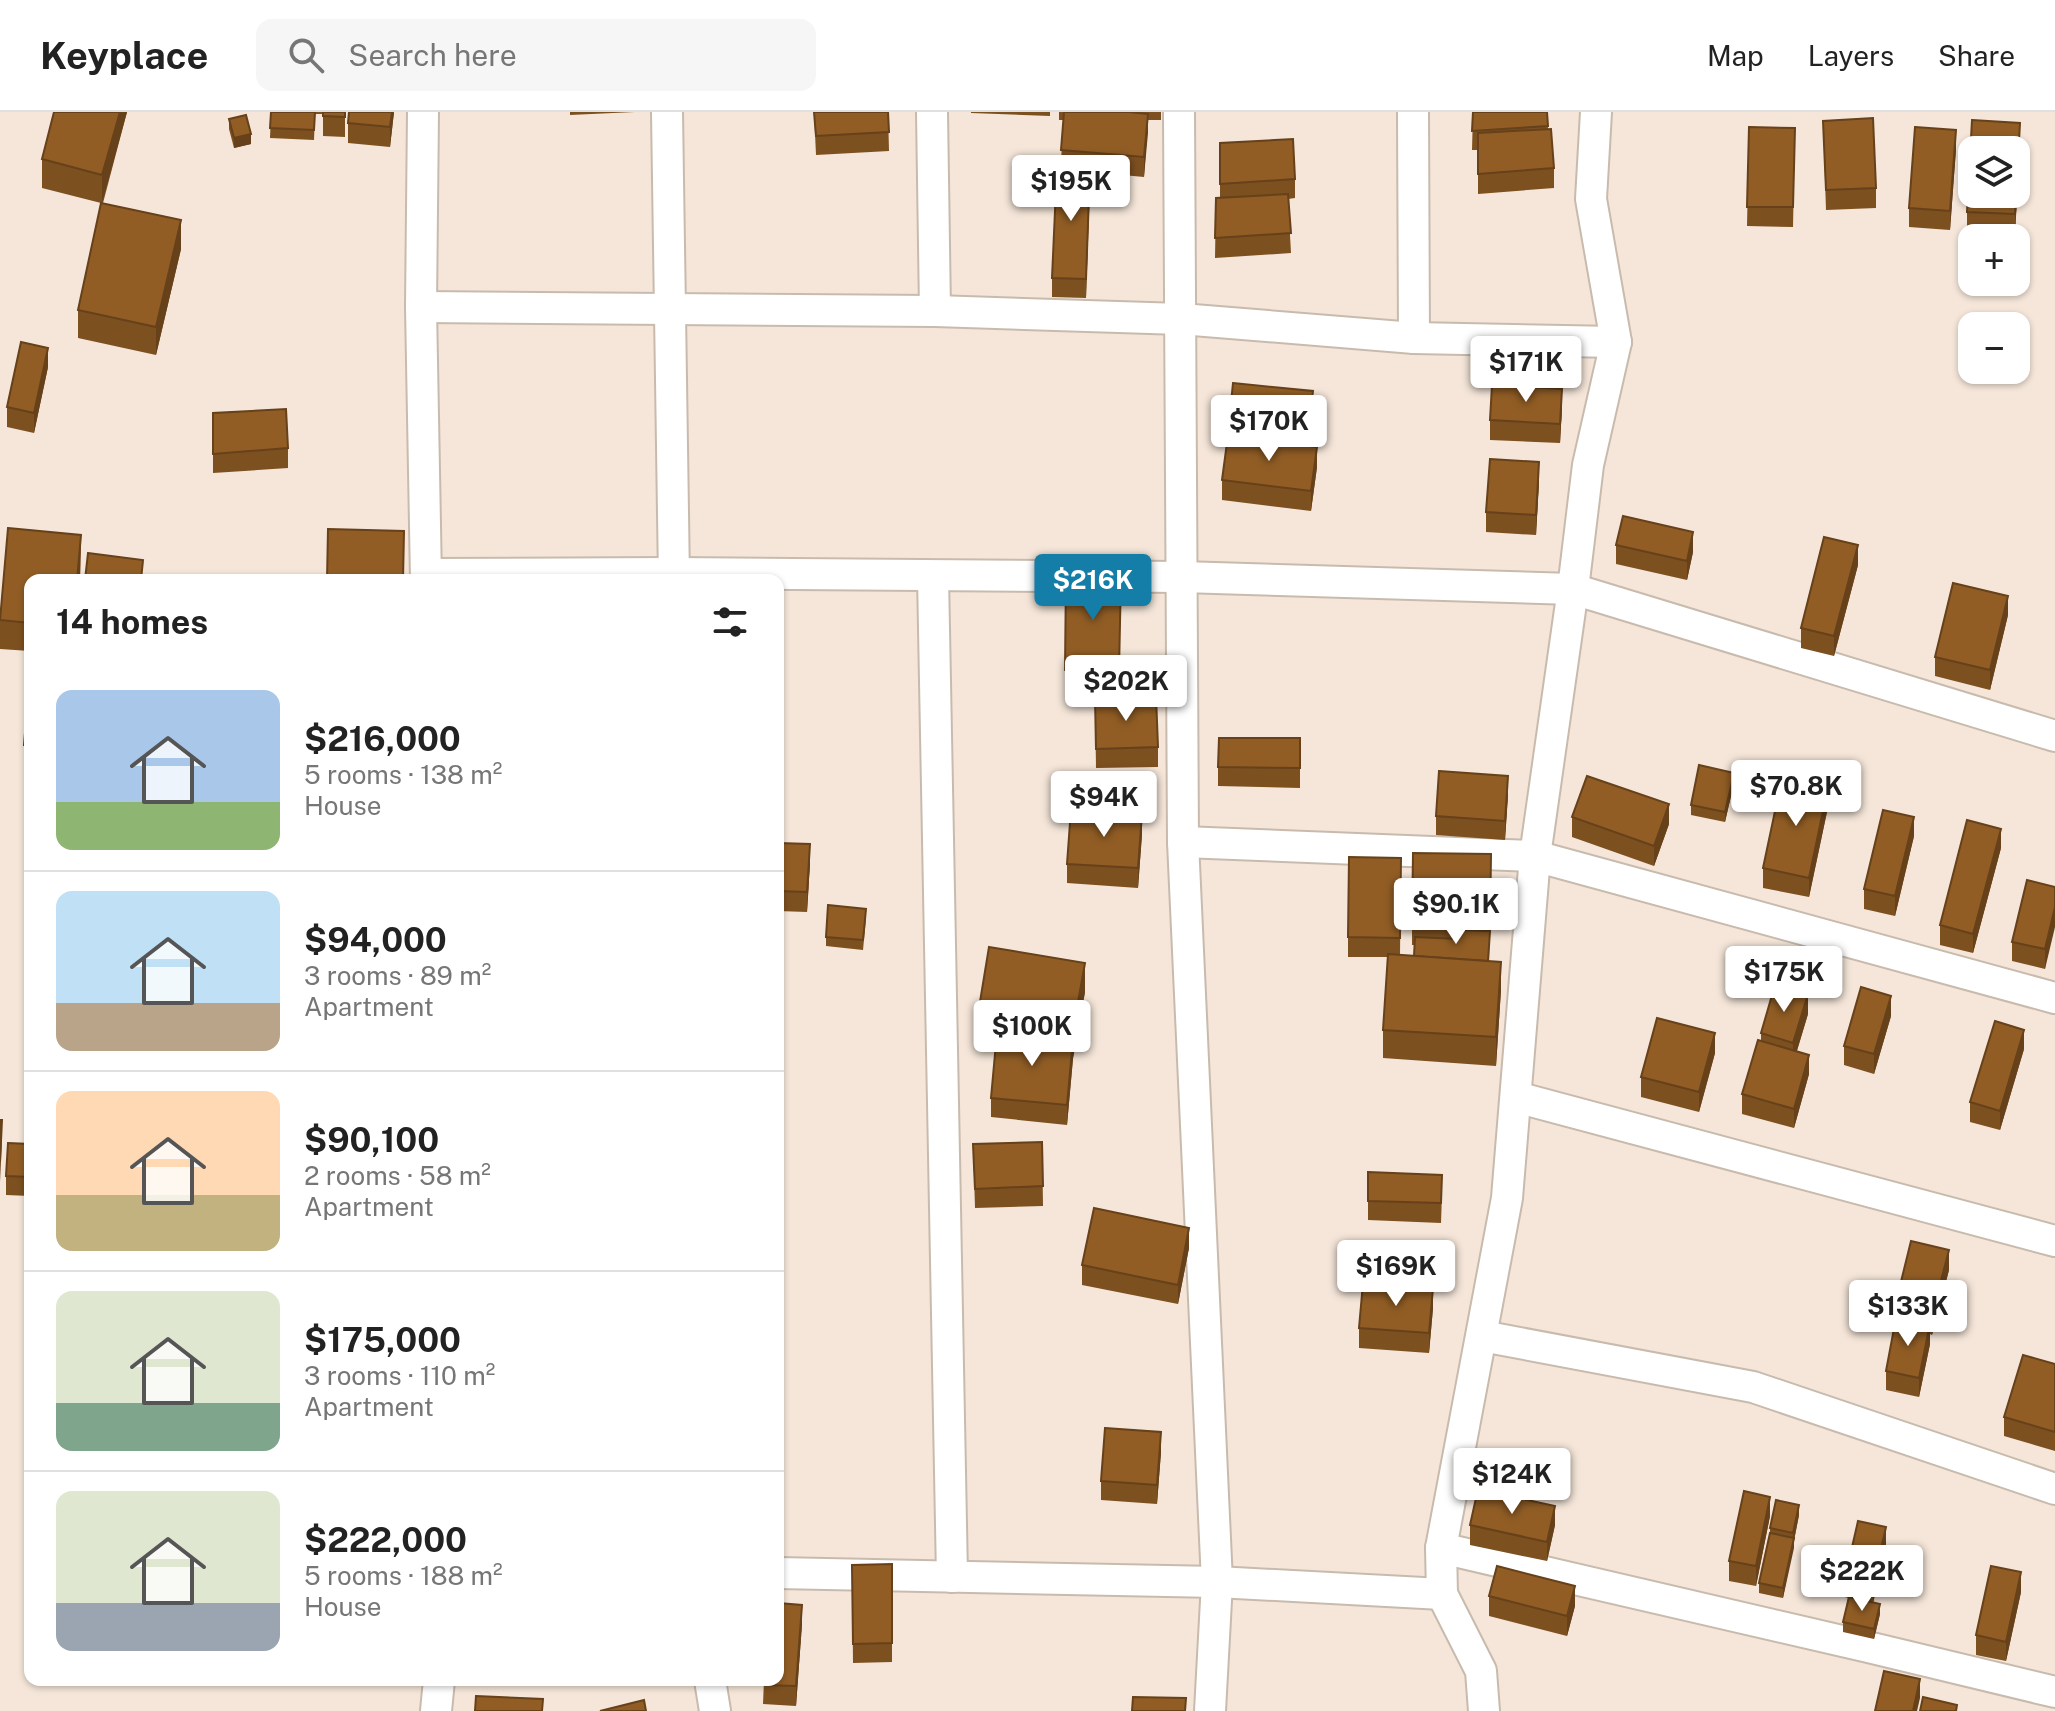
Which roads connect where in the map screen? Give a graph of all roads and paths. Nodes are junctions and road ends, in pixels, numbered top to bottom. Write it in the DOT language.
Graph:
graph roads {
  1 [pos="423,112"];
  2 [pos="667,112"];
  3 [pos="932,112"];
  4 [pos="1179,112"];
  5 [pos="1413,112"];
  6 [pos="1596,112"];
  7 [pos="421,307"];
  8 [pos="670,309"];
  9 [pos="935,311"];
  10 [pos="1181,319"];
  11 [pos="1414,338"];
  12 [pos="1616,342"];
  13 [pos="426,574"];
  14 [pos="674,574"];
  15 [pos="784,576"];
  16 [pos="933,576"];
  17 [pos="1182,577"];
  18 [pos="1573,589"];
  19 [pos="2055,736"];
  20 [pos="1183,842"];
  21 [pos="1535,856"];
  22 [pos="2055,998"];
  23 [pos="1516,1097"];
  24 [pos="2055,1241"];
  25 [pos="1482,1336"];
  26 [pos="2055,1489"];
  27 [pos="1441,1548"];
  28 [pos="784,1573"];
  29 [pos="952,1577"];
  30 [pos="1217,1582"];
  31 [pos="1442,1594"];
  32 [pos="438,1686"];
  33 [pos="711,1686"];
  34 [pos="2055,1692"];
  35 [pos="436,1711"];
  36 [pos="715,1711"];
  37 [pos="1210,1711"];
  38 [pos="1484,1711"];
  1 -- 7 [label="street"];
  2 -- 8 [label="street"];
  3 -- 9 [label="street"];
  4 -- 10 [label="street"];
  5 -- 11 [label="street"];
  6 -- 12 [label="street"];
  7 -- 8 [label="street"];
  7 -- 13 [label="street"];
  8 -- 9 [label="street"];
  8 -- 14 [label="street"];
  9 -- 10 [label="street"];
  10 -- 11 [label="street"];
  10 -- 17 [label="street"];
  11 -- 12 [label="street"];
  12 -- 18 [label="street"];
  15 -- 16 [label="street"];
  16 -- 17 [label="street"];
  16 -- 29 [label="street"];
  17 -- 18 [label="street"];
  17 -- 20 [label="street"];
  18 -- 19 [label="street"];
  18 -- 21 [label="street"];
  20 -- 21 [label="street"];
  20 -- 30 [label="street"];
  21 -- 22 [label="street"];
  21 -- 23 [label="street"];
  23 -- 24 [label="street"];
  23 -- 25 [label="street"];
  25 -- 26 [label="street"];
  25 -- 27 [label="street"];
  27 -- 31 [label="street"];
  27 -- 34 [label="street"];
  28 -- 29 [label="street"];
  29 -- 30 [label="street"];
  30 -- 31 [label="street"];
  30 -- 37 [label="street"];
  31 -- 38 [label="street"];
  32 -- 35 [label="street"];
  33 -- 36 [label="street"];
}
